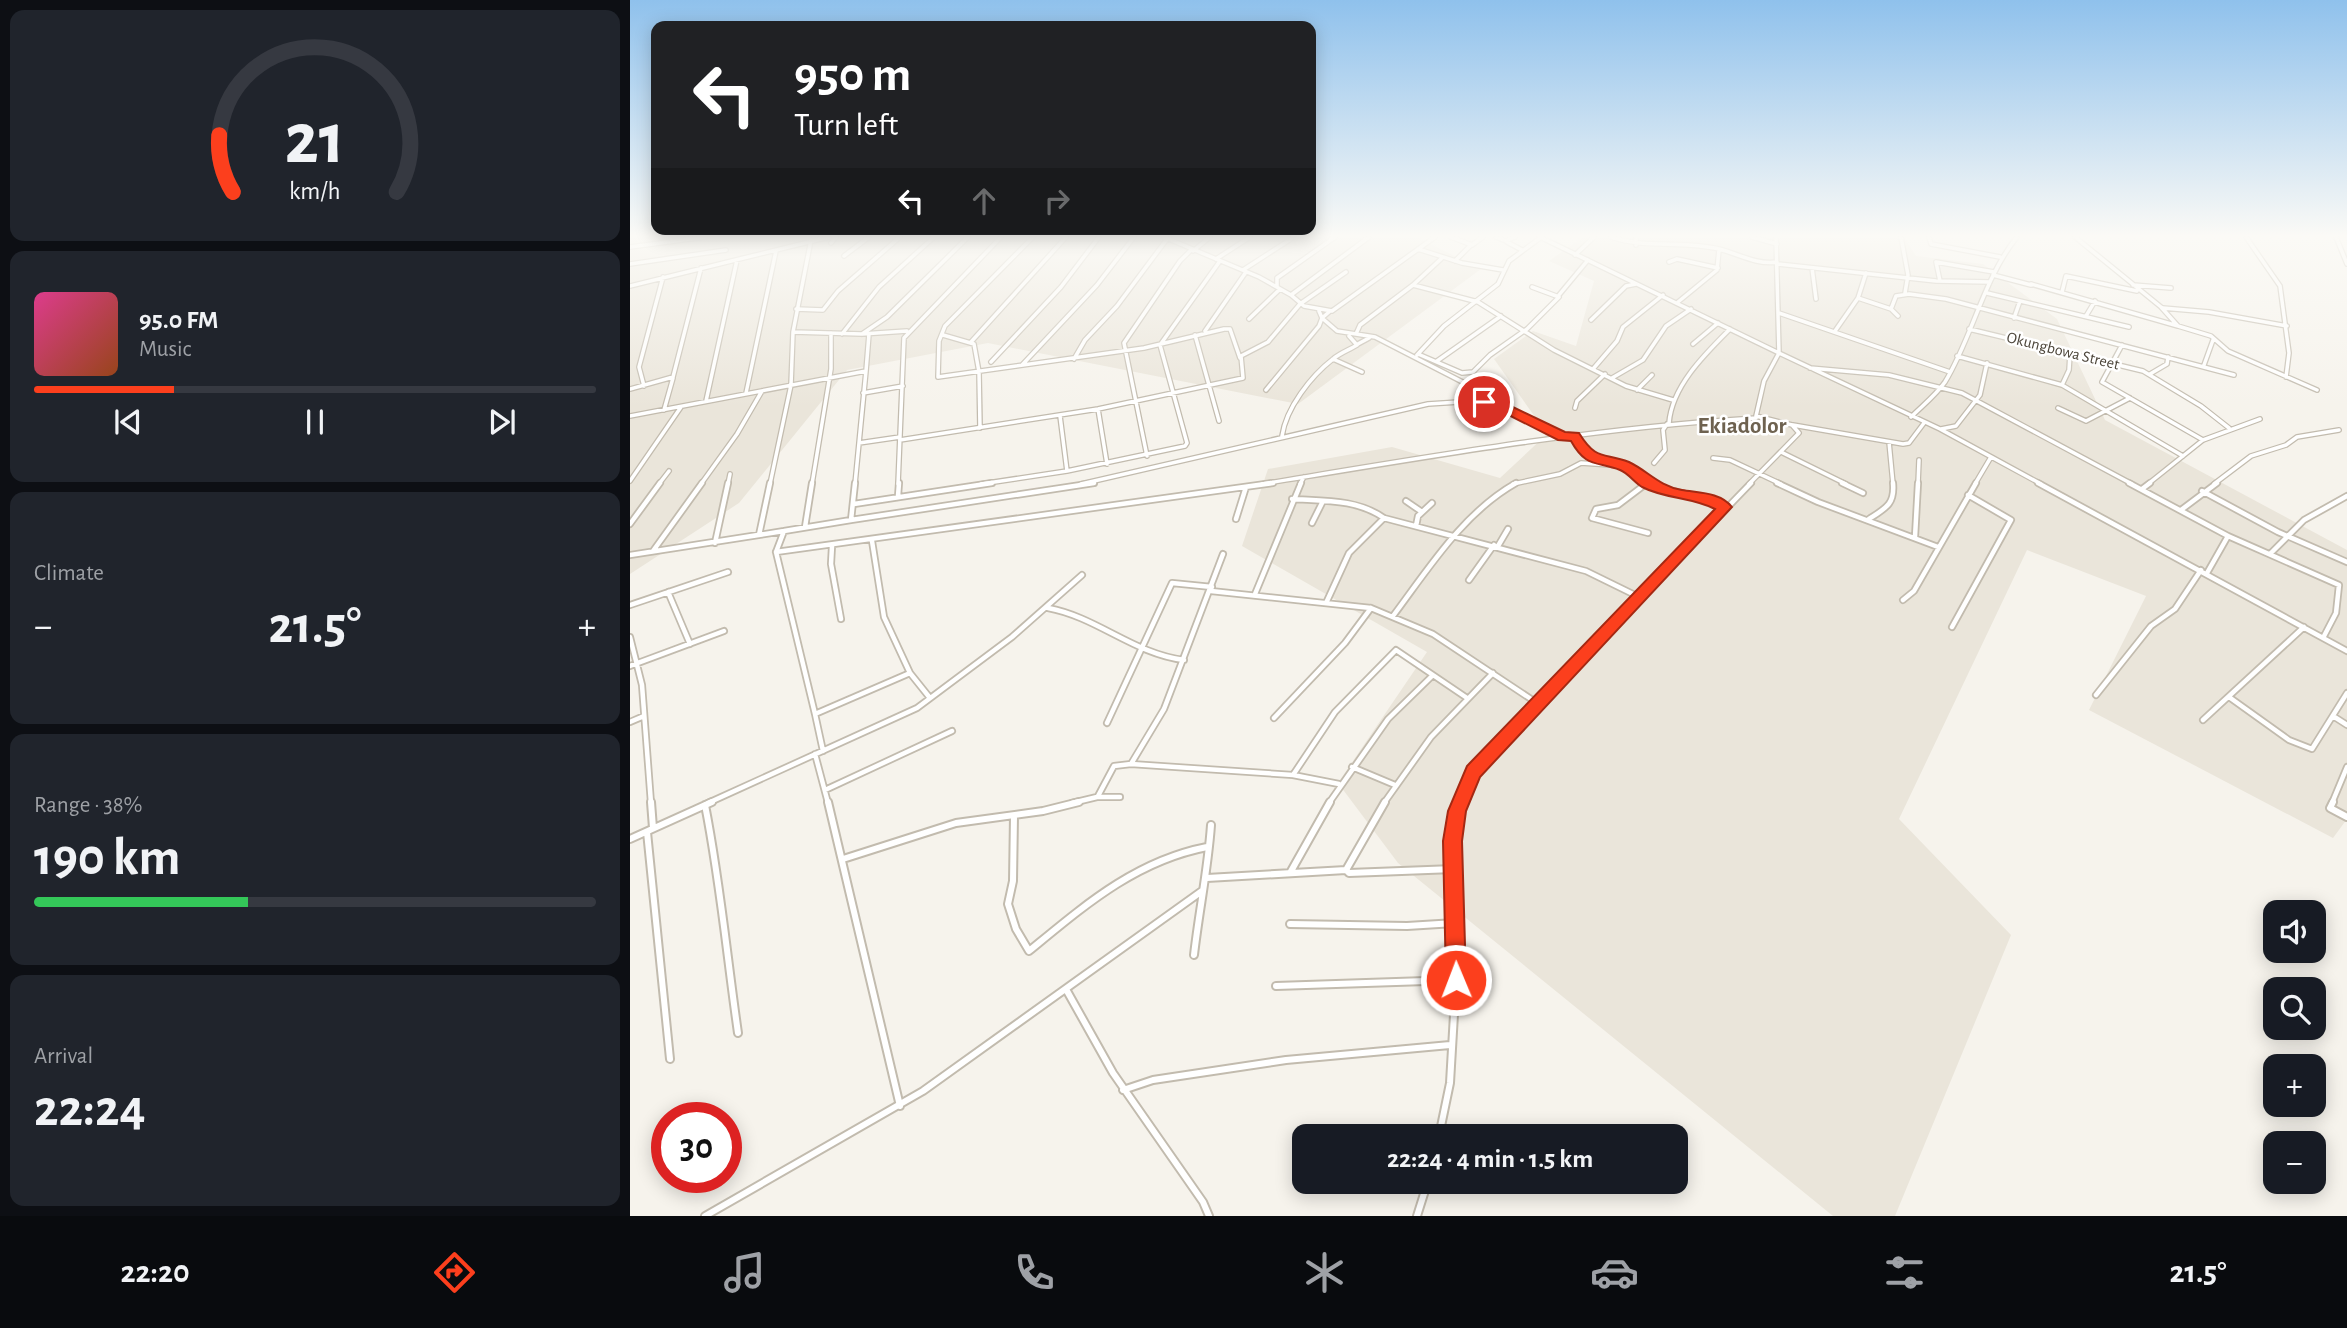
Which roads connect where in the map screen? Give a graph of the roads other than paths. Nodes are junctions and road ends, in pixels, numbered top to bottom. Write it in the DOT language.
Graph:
graph roads {
  1 [pos="1987,293"];
  2 [pos="659,294"];
  3 [pos="694,294"];
  4 [pos="730,294"];
  5 [pos="767,294"];
  6 [pos="799,294"];
  7 [pos="836,294"];
  8 [pos="874,294"];
  9 [pos="911,294"];
  10 [pos="945,294"];
  11 [pos="976,294"];
  12 [pos="1015,294"];
  13 [pos="1054,294"];
  14 [pos="1089,294"];
  15 [pos="1126,294"];
  16 [pos="1158,294"];
  17 [pos="1195,294"];
  18 [pos="1228,294"];
  19 [pos="1273,294"];
  20 [pos="1315,294"];
  21 [pos="1354,294"];
  22 [pos="1401,294"];
  23 [pos="1446,294"];
  24 [pos="1487,294"];
  25 [pos="1555,294"];
  26 [pos="1618,294"];
  27 [pos="1660,294"];
  28 [pos="1688,294"];
  29 [pos="1779,294"];
  30 [pos="1815,294"];
  31 [pos="1859,294"];
  32 [pos="1903,294"];
  33 [pos="1909,294"];
  34 [pos="1990,294"];
  35 [pos="2069,294"];
  36 [pos="2143,294"];
  37 [pos="2281,294"];
  38 [pos="1291,295"];
  39 [pos="1559,295"];
  40 [pos="1663,295"];
  41 [pos="1857,298"];
  42 [pos="1816,299"];
  43 [pos="2095,300"];
  44 [pos="2020,301"];
  45 [pos="1478,302"];
  46 [pos="1678,302"];
  47 [pos="1300,304"];
  48 [pos="1980,307"];
  49 [pos="2161,307"];
  50 [pos="796,309"];
  51 [pos="1692,309"];
  52 [pos="1891,309"];
  53 [pos="1319,311"];
  54 [pos="1329,312"];
  55 [pos="1779,313"];
  56 [pos="1501,316"];
  57 [pos="1898,316"];
  58 [pos="2086,316"];
  59 [pos="1322,318"];
  60 [pos="2014,318"];
  61 [pos="2169,318"];
  62 [pos="1249,319"];
  63 [pos="1591,320"];
  64 [pos="2164,322"];
  65 [pos="1718,323"];
  66 [pos="2178,326"];
  67 [pos="2287,326"];
  68 [pos="2129,327"];
  69 [pos="1730,329"];
  70 [pos="1969,329"];
  71 [pos="909,331"];
  72 [pos="1524,331"];
  73 [pos="793,332"];
  74 [pos="1205,332"];
  75 [pos="831,333"];
  76 [pos="1836,333"];
  77 [pos="842,334"];
  78 [pos="862,334"];
  79 [pos="869,334"];
  80 [pos="1356,334"];
  81 [pos="943,335"];
  82 [pos="1195,335"];
  83 [pos="1348,336"];
  84 [pos="1369,338"];
  85 [pos="2213,340"];
  86 [pos="971,342"];
  87 [pos="1161,344"];
  88 [pos="1693,344"];
  89 [pos="1356,345"];
  90 [pos="2122,345"];
  91 [pos="1124,350"];
  92 [pos="2066,351"];
  93 [pos="1418,354"];
  94 [pos="1779,354"];
  95 [pos="1957,356"];
  96 [pos="1410,357"];
  97 [pos="2168,357"];
  98 [pos="1240,358"];
  99 [pos="1074,359"];
  100 [pos="1333,359"];
  101 [pos="1437,361"];
  102 [pos="1987,363"];
  103 [pos="2115,364"];
  104 [pos="2204,365"];
  105 [pos="1022,366"];
  106 [pos="1809,368"];
  107 [pos="1593,369"];
  108 [pos="866,371"];
  109 [pos="979,372"];
  110 [pos="1362,372"];
  111 [pos="1950,372"];
  112 [pos="1462,373"];
  113 [pos="1605,374"];
  114 [pos="2150,374"];
  115 [pos="2234,374"];
  116 [pos="1652,375"];
  117 [pos="673,377"];
  118 [pos="2286,377"];
  119 [pos="1612,378"];
  120 [pos="829,379"];
  121 [pos="1463,380"];
  122 [pos="1210,384"];
  123 [pos="792,385"];
  124 [pos="1943,385"];
  125 [pos="2062,385"];
  126 [pos="644,386"];
  127 [pos="902,386"];
  128 [pos="763,390"];
  129 [pos="1266,390"];
  130 [pos="1637,390"];
  131 [pos="2317,390"];
  132 [pos="631,391"];
  133 [pos="746,393"];
  134 [pos="863,393"];
  135 [pos="1174,393"];
  136 [pos="2130,398"];
  137 [pos="1490,400"];
  138 [pos="1673,400"];
  139 [pos="706,401"];
  140 [pos="1137,401"];
  141 [pos="1976,401"];
  142 [pos="681,407"];
  143 [pos="1575,408"];
  144 [pos="2058,408"];
  145 [pos="1098,409"];
  146 [pos="664,410"];
  147 [pos="2109,410"];
  148 [pos="630,416"];
  149 [pos="1060,416"];
  150 [pos="1911,417"];
  151 [pos="1757,418"];
  152 [pos="2260,419"];
  153 [pos="1219,421"];
  154 [pos="1669,423"];
  155 [pos="1924,423"];
  156 [pos="1792,425"];
  157 [pos="979,428"];
  158 [pos="1811,428"];
  159 [pos="2229,428"];
  160 [pos="1940,429"];
  161 [pos="2339,430"];
  162 [pos="1799,433"];
  163 [pos="1282,436"];
  164 [pos="1563,436"];
  165 [pos="1575,437"];
  166 [pos="900,439"];
  167 [pos="2203,440"];
  168 [pos="1889,442"];
  169 [pos="859,443"];
  170 [pos="1783,453"];
  171 [pos="1147,456"];
  172 [pos="2183,456"];
  173 [pos="1991,457"];
  174 [pos="1713,458"];
  175 [pos="1919,460"];
  176 [pos="1601,462"];
  177 [pos="1654,463"];
  178 [pos="1107,464"];
  179 [pos="637,470"];
  180 [pos="630,471"];
  181 [pos="669,471"];
  182 [pos="1067,471"];
  183 [pos="730,474"];
  184 [pos="1760,474"];
  185 [pos="1304,476"];
  186 [pos="630,481"];
  187 [pos="1647,483"];
  188 [pos="1247,487"];
  189 [pos="2142,489"];
  190 [pos="2202,491"];
  191 [pos="1863,493"];
  192 [pos="1968,495"];
  193 [pos="898,496"];
  194 [pos="2347,496"];
  195 [pos="1292,499"];
  196 [pos="1323,501"];
  197 [pos="1406,501"];
  198 [pos="1432,503"];
  199 [pos="854,505"];
  200 [pos="1725,507"];
  201 [pos="2181,510"];
  202 [pos="1422,512"];
  203 [pos="1384,518"];
  204 [pos="1236,519"];
  205 [pos="1869,519"];
  206 [pos="851,520"];
  207 [pos="1312,523"];
  208 [pos="630,524"];
  209 [pos="1416,526"];
  210 [pos="805,527"];
  211 [pos="1508,529"];
  212 [pos="784,531"];
  213 [pos="1648,533"];
  214 [pos="759,535"];
  215 [pos="2283,535"];
  216 [pos="1455,536"];
  217 [pos="2228,536"];
  218 [pos="1915,537"];
  219 [pos="872,541"];
  220 [pos="715,543"];
  221 [pos="832,546"];
  222 [pos="1496,546"];
  223 [pos="1938,547"];
  224 [pos="652,552"];
  225 [pos="776,552"];
  226 [pos="2347,553"];
  227 [pos="1223,554"];
  228 [pos="2270,554"];
  229 [pos="630,555"];
  230 [pos="2346,561"];
  231 [pos="2204,571"];
  232 [pos="727,572"];
  233 [pos="1082,575"];
  234 [pos="1469,580"];
  235 [pos="1211,589"];
  236 [pos="668,592"];
  237 [pos="1255,594"];
  238 [pos="1637,596"];
  239 [pos="1903,600"];
  240 [pos="1327,601"];
  241 [pos="630,605"];
  242 [pos="1047,608"];
  243 [pos="1371,608"];
  244 [pos="1392,616"];
  245 [pos="841,618"];
  246 [pos="1952,626"];
  247 [pos="2304,627"];
  248 [pos="724,631"];
  249 [pos="630,637"];
  250 [pos="2323,638"];
  251 [pos="690,645"];
  252 [pos="1140,651"];
  253 [pos="2347,651"];
  254 [pos="1184,660"];
  255 [pos="637,664"];
  256 [pos="630,666"];
  257 [pos="910,673"];
  258 [pos="1493,673"];
  259 [pos="1432,676"];
  260 [pos="2347,694"];
  261 [pos="2096,695"];
  262 [pos="2229,697"];
  263 [pos="930,698"];
  264 [pos="1467,698"];
  265 [pos="1537,703"];
  266 [pos="815,715"];
  267 [pos="644,716"];
  268 [pos="2333,716"];
  269 [pos="1274,719"];
  270 [pos="2203,720"];
  271 [pos="630,722"];
  272 [pos="1107,723"];
  273 [pos="2347,724"];
  274 [pos="952,731"];
  275 [pos="823,751"];
  276 [pos="815,754"];
  277 [pos="1131,764"];
  278 [pos="2347,767"];
  279 [pos="1352,768"];
  280 [pos="1293,775"];
  281 [pos="1339,784"];
  282 [pos="1395,785"];
  283 [pos="825,790"];
  284 [pos="1097,797"];
  285 [pos="1119,797"];
  286 [pos="705,805"];
  287 [pos="1014,816"];
  288 [pos="2347,817"];
  289 [pos="1211,825"];
  290 [pos="650,830"];
  291 [pos="630,839"];
  292 [pos="1208,846"];
  293 [pos="843,859"];
  294 [pos="1454,869"];
  295 [pos="1346,870"];
  296 [pos="1290,873"];
  297 [pos="1207,878"];
  298 [pos="1202,891"];
  299 [pos="1455,923"];
  300 [pos="1290,925"];
  301 [pos="1194,955"];
  302 [pos="1456,980"];
  303 [pos="1276,986"];
  304 [pos="1067,991"];
  305 [pos="738,1033"];
  306 [pos="1450,1045"];
  307 [pos="670,1059"];
  308 [pos="1123,1090"];
  309 [pos="900,1106"];
  310 [pos="1441,1124"];
  311 [pos="1424,1194"];
  312 [pos="705,1216"];
  313 [pos="1209,1216"];
  314 [pos="1417,1216"];
  1 -- 48 [label="street"];
  2 -- 126 [label="street"];
  3 -- 117 [label="street"];
  4 -- 139 [label="street"];
  5 -- 133 [label="street"];
  6 -- 50 [label="street"];
  7 -- 50 [label="street"];
  8 -- 77 [label="street"];
  9 -- 78 [label="street"];
  10 -- 71 [label="street"];
  11 -- 81 [label="street"];
  12 -- 86 [label="street"];
  13 -- 109 [label="street"];
  14 -- 105 [label="street"];
  15 -- 99 [label="street"];
  16 -- 91 [label="street"];
  17 -- 87 [label="street"];
  18 -- 74 [label="street"];
  19 -- 62 [label="street"];
  20 -- 47 [label="street"];
  21 -- 54 [label="street"];
  22 -- 80 [label="street"];
  23 -- 45 [label="street"];
  24 -- 45 [label="street"];
  25 -- 39 [label="street"];
  26 -- 63 [label="street"];
  27 -- 40 [label="street"];
  28 -- 46 [label="street"];
  29 -- 55 [label="street"];
  30 -- 42 [label="street"];
  31 -- 41 [label="street"];
  32 -- 52 [label="street"];
  33 -- 48 [label="street"];
  34 -- 44 [label="street"];
  35 -- 43 [label="street"];
  36 -- 49 [label="street"];
  37 -- 67 [label="street"];
  38 -- 47 [label="street"];
  39 -- 72 [label="street"];
  40 -- 46 [label="street"];
  40 -- 107 [label="street"];
  41 -- 52 [label="street"];
  41 -- 76 [label="street"];
  43 -- 58 [label="street"];
  43 -- 64 [label="street"];
  44 -- 58 [label="street"];
  44 -- 60 [label="street"];
  45 -- 56 [label="street"];
  45 -- 93 [label="street"];
  46 -- 51 [label="street"];
  47 -- 53 [label="street"];
  47 -- 98 [label="street"];
  48 -- 60 [label="street"];
  48 -- 70 [label="street"];
  49 -- 61 [label="street"];
  49 -- 67 [label="street"];
  50 -- 73 [label="street"];
  51 -- 65 [label="street"];
  51 -- 119 [label="street"];
  52 -- 57 [label="street"];
  53 -- 54 [label="street"];
  53 -- 59 [label="street"];
  54 -- 59 [label="street"];
  55 -- 76 [label="street"];
  55 -- 94 [label="street"];
  56 -- 72 [label="street"];
  56 -- 101 [label="street"];
  58 -- 68 [label="street"];
  59 -- 83 [label="street"];
  59 -- 129 [label="street"];
  60 -- 90 [label="street"];
  61 -- 64 [label="street"];
  61 -- 66 [label="street"];
  64 -- 66 [label="street"];
  65 -- 69 [label="street"];
  65 -- 88 [label="street"];
  66 -- 85 [label="street"];
  67 -- 118 [label="street"];
  69 -- 94 [label="street"];
  69 -- 138 [label="street"];
  70 -- 92 [label="street, Okungbowa Street"];
  70 -- 95 [label="street"];
  71 -- 79 [label="street"];
  71 -- 127 [label="street"];
  72 -- 107 [label="street"];
  72 -- 112 [label="street"];
  73 -- 75 [label="street"];
  73 -- 123 [label="street"];
  74 -- 82 [label="street"];
  74 -- 98 [label="street"];
  75 -- 77 [label="street"];
  75 -- 120 [label="street"];
  76 -- 111 [label="street"];
  77 -- 78 [label="street"];
  78 -- 79 [label="street"];
  79 -- 108 [label="street"];
  80 -- 83 [label="street"];
  80 -- 96 [label="street"];
  81 -- 86 [label="street"];
  81 -- 109 [label="street"];
  82 -- 87 [label="street"];
  82 -- 122 [label="street"];
  83 -- 89 [label="street"];
  84 -- 89 [label="street"];
  85 -- 104 [label="street"];
  85 -- 118 [label="street"];
  86 -- 109 [label="street"];
  87 -- 91 [label="street"];
  87 -- 135 [label="street"];
  89 -- 100 [label="street"];
  90 -- 97 [label="street"];
  90 -- 103 [label="street"];
  91 -- 99 [label="street"];
  91 -- 140 [label="street"];
  92 -- 103 [label="street, Okungbowa Street"];
  92 -- 125 [label="street"];
  93 -- 96 [label="street"];
  93 -- 101 [label="street"];
  94 -- 106 [label="street"];
  94 -- 151 [label="street"];
  95 -- 102 [label="street"];
  95 -- 111 [label="street"];
  96 -- 137 [label="street"];
  97 -- 104 [label="street"];
  97 -- 114 [label="street"];
  98 -- 122 [label="street"];
  99 -- 105 [label="street"];
  100 -- 110 [label="street"];
  100 -- 163 [label="street"];
  101 -- 112 [label="street"];
  102 -- 125 [label="street"];
  102 -- 141 [label="street"];
  103 -- 114 [label="street, Okungbowa Street"];
  103 -- 136 [label="street"];
  104 -- 115 [label="street"];
  105 -- 109 [label="street"];
  106 -- 124 [label="street"];
  106 -- 150 [label="street"];
  107 -- 113 [label="street"];
  108 -- 120 [label="street"];
  108 -- 134 [label="street"];
  109 -- 157 [label="street"];
  111 -- 124 [label="street"];
  112 -- 121 [label="street"];
  113 -- 119 [label="street"];
  113 -- 143 [label="street"];
  114 -- 159 [label="street, Okungbowa Street"];
  116 -- 130 [label="street"];
  117 -- 126 [label="street"];
  117 -- 146 [label="street"];
  118 -- 131 [label="street"];
  119 -- 130 [label="street"];
  120 -- 123 [label="street"];
  120 -- 210 [label="street"];
  122 -- 135 [label="street"];
  122 -- 153 [label="street"];
  123 -- 128 [label="street"];
  123 -- 214 [label="street"];
  124 -- 141 [label="street"];
  124 -- 150 [label="street"];
  125 -- 147 [label="street"];
  126 -- 132 [label="street"];
  127 -- 134 [label="street"];
  127 -- 166 [label="street"];
  128 -- 133 [label="street"];
  128 -- 224 [label="street"];
  130 -- 138 [label="street"];
  133 -- 139 [label="street"];
  134 -- 169 [label="street"];
  135 -- 140 [label="street"];
  135 -- 171 [label="street"];
  136 -- 147 [label="street"];
  136 -- 167 [label="street"];
  137 -- 163 [label="street"];
  137 -- 164 [label="street"];
  138 -- 154 [label="street"];
  139 -- 142 [label="street"];
  140 -- 145 [label="street"];
  140 -- 171 [label="street"];
  141 -- 160 [label="street"];
  141 -- 189 [label="street"];
  142 -- 146 [label="street"];
  142 -- 179 [label="street"];
  144 -- 147 [label="street"];
  145 -- 149 [label="street"];
  145 -- 178 [label="street"];
  146 -- 148 [label="street"];
  147 -- 172 [label="street"];
  149 -- 157 [label="street"];
  149 -- 182 [label="street"];
  150 -- 155 [label="street"];
  151 -- 154 [label="street"];
  151 -- 156 [label="street"];
  152 -- 159 [label="street"];
  154 -- 165 [label="street"];
  154 -- 177 [label="street"];
  155 -- 160 [label="street"];
  155 -- 168 [label="street"];
  156 -- 158 [label="street"];
  156 -- 162 [label="street"];
  157 -- 166 [label="street"];
  158 -- 162 [label="street"];
  158 -- 168 [label="street"];
  159 -- 167 [label="street"];
  160 -- 173 [label="street"];
  161 -- 190 [label="street"];
  162 -- 170 [label="street"];
  163 -- 206 [label="street"];
  164 -- 165 [label="street"];
  164 -- 185 [label="street"];
  165 -- 176 [label="street"];
  166 -- 169 [label="street"];
  166 -- 193 [label="street"];
  167 -- 172 [label="street"];
  168 -- 205 [label="street"];
  169 -- 199 [label="street"];
  170 -- 184 [label="street"];
  170 -- 191 [label="street"];
  171 -- 178 [label="street"];
  172 -- 189 [label="street"];
  173 -- 192 [label="street"];
  173 -- 231 [label="street"];
  174 -- 184 [label="street"];
  175 -- 218 [label="street"];
  176 -- 187 [label="street"];
  176 -- 216 [label="street"];
  178 -- 182 [label="street"];
  179 -- 180 [label="street"];
  179 -- 186 [label="street"];
  181 -- 208 [label="street"];
  182 -- 193 [label="street"];
  183 -- 220 [label="street"];
  184 -- 200 [label="street"];
  184 -- 205 [label="street"];
  185 -- 188 [label="street"];
  185 -- 195 [label="street"];
  187 -- 200 [label="street"];
  187 -- 213 [label="street"];
  188 -- 204 [label="street"];
  188 -- 219 [label="street"];
  189 -- 201 [label="street"];
  190 -- 201 [label="street"];
  190 -- 215 [label="street"];
  192 -- 223 [label="street"];
  192 -- 246 [label="street"];
  193 -- 199 [label="street"];
  194 -- 215 [label="street"];
  195 -- 196 [label="street"];
  195 -- 237 [label="street"];
  196 -- 203 [label="street"];
  196 -- 207 [label="street"];
  197 -- 202 [label="street"];
  198 -- 202 [label="street"];
  199 -- 206 [label="street"];
  200 -- 238 [label="street"];
  201 -- 217 [label="street"];
  202 -- 209 [label="street"];
  203 -- 209 [label="street"];
  203 -- 240 [label="street"];
  205 -- 218 [label="street"];
  206 -- 210 [label="street"];
  209 -- 216 [label="street"];
  210 -- 212 [label="street"];
  211 -- 222 [label="street"];
  212 -- 214 [label="street"];
  212 -- 225 [label="street"];
  214 -- 220 [label="street"];
  215 -- 228 [label="street"];
  215 -- 230 [label="street"];
  216 -- 222 [label="street"];
  216 -- 244 [label="street"];
  217 -- 228 [label="street"];
  217 -- 231 [label="street"];
  218 -- 223 [label="street"];
  219 -- 221 [label="street"];
  219 -- 257 [label="street"];
  220 -- 224 [label="street"];
  221 -- 225 [label="street"];
  221 -- 245 [label="street"];
  222 -- 234 [label="street"];
  222 -- 238 [label="street"];
  223 -- 239 [label="street"];
  224 -- 229 [label="street"];
  225 -- 266 [label="street"];
  226 -- 230 [label="street"];
  227 -- 235 [label="street"];
  228 -- 250 [label="street"];
  231 -- 247 [label="street"];
  231 -- 261 [label="street"];
  232 -- 236 [label="street"];
  233 -- 242 [label="street"];
  235 -- 237 [label="street"];
  235 -- 252 [label="street"];
  235 -- 254 [label="street"];
  236 -- 241 [label="street"];
  236 -- 251 [label="street"];
  237 -- 240 [label="street"];
  238 -- 265 [label="street"];
  240 -- 243 [label="street"];
  242 -- 252 [label="street"];
  242 -- 263 [label="street"];
  243 -- 244 [label="street"];
  243 -- 269 [label="street"];
  244 -- 258 [label="street"];
  247 -- 250 [label="street"];
  247 -- 262 [label="street"];
  248 -- 251 [label="street"];
  249 -- 255 [label="street"];
  250 -- 253 [label="street"];
  251 -- 255 [label="street"];
  252 -- 254 [label="street"];
  252 -- 272 [label="street"];
  254 -- 277 [label="street"];
  255 -- 256 [label="street"];
  255 -- 267 [label="street"];
  257 -- 263 [label="street"];
  257 -- 266 [label="street"];
  258 -- 264 [label="street"];
  258 -- 265 [label="street"];
  259 -- 264 [label="street"];
  259 -- 279 [label="street"];
  259 -- 280 [label="street"];
  260 -- 268 [label="street"];
  262 -- 268 [label="street"];
  262 -- 270 [label="street"];
  263 -- 275 [label="street"];
  264 -- 282 [label="street"];
  265 -- 294 [label="street"];
  266 -- 275 [label="street"];
  267 -- 271 [label="street"];
  267 -- 290 [label="street"];
  268 -- 273 [label="street"];
  274 -- 283 [label="street"];
  275 -- 276 [label="street"];
  276 -- 283 [label="street"];
  276 -- 286 [label="street"];
  277 -- 280 [label="street"];
  277 -- 284 [label="street"];
  278 -- 288 [label="street"];
  279 -- 281 [label="street"];
  279 -- 282 [label="street"];
  280 -- 281 [label="street"];
  281 -- 296 [label="street"];
  282 -- 295 [label="street"];
  283 -- 293 [label="street"];
  284 -- 285 [label="street"];
  284 -- 287 [label="street"];
  286 -- 290 [label="street"];
  286 -- 305 [label="street"];
  287 -- 292 [label="street"];
  287 -- 293 [label="street"];
  289 -- 292 [label="street"];
  290 -- 291 [label="street"];
  290 -- 307 [label="street"];
  292 -- 297 [label="street"];
  293 -- 309 [label="street"];
  294 -- 295 [label="street"];
  294 -- 299 [label="street"];
  295 -- 296 [label="street"];
  296 -- 297 [label="street"];
  297 -- 298 [label="street"];
  298 -- 301 [label="street"];
  298 -- 304 [label="street"];
  299 -- 300 [label="street"];
  299 -- 302 [label="street"];
  302 -- 303 [label="street"];
  302 -- 306 [label="street"];
  304 -- 308 [label="street"];
  304 -- 309 [label="street"];
  306 -- 308 [label="street"];
  306 -- 310 [label="street"];
  308 -- 313 [label="street"];
  309 -- 312 [label="street"];
  311 -- 314 [label="street"];
}
